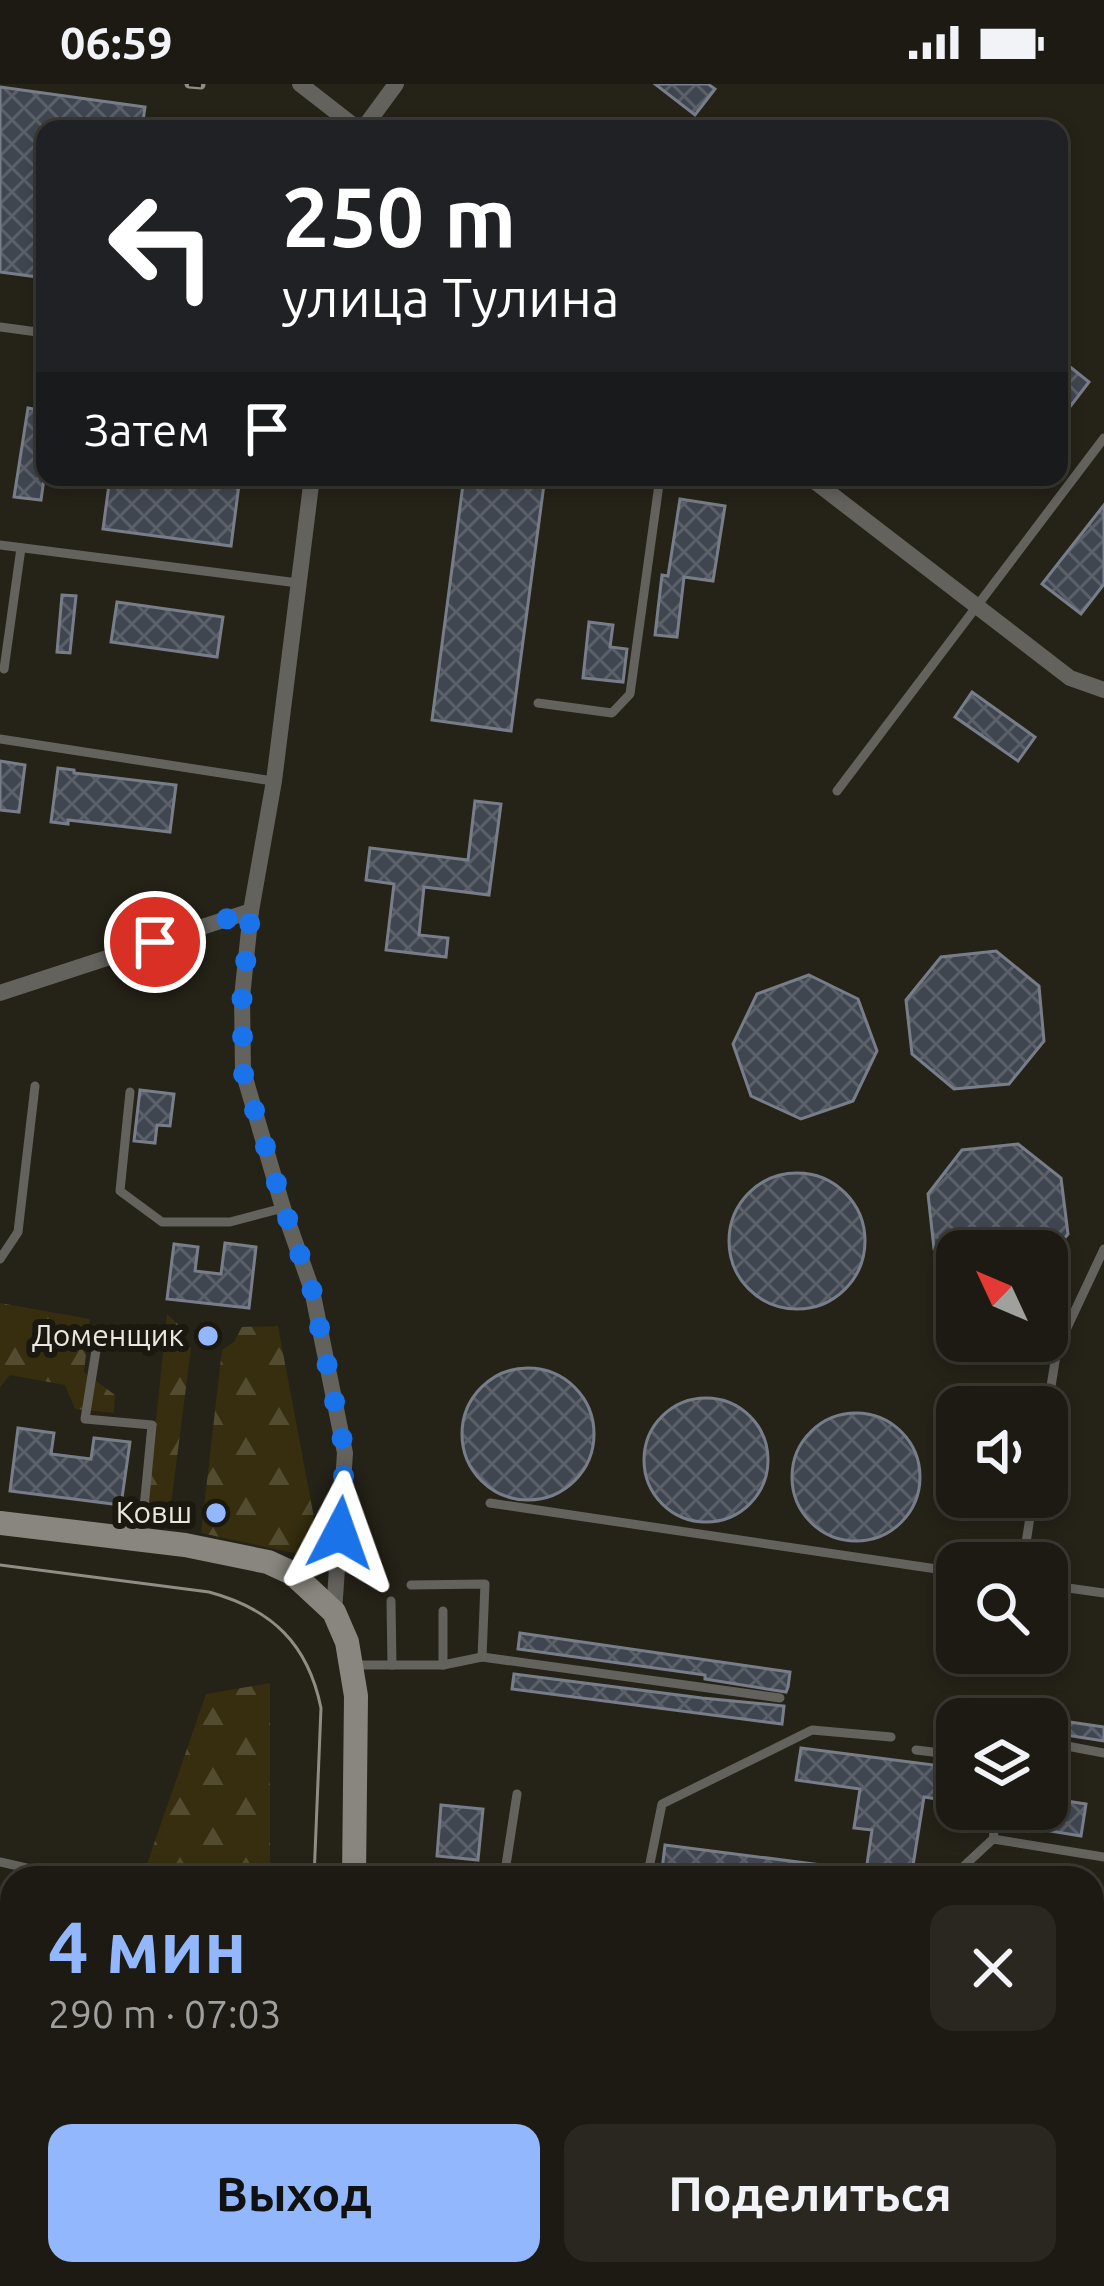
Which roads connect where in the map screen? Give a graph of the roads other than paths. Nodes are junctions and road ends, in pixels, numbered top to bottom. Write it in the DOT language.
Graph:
graph roads {
  1 [pos="300,84"];
  2 [pos="396,84"];
  3 [pos="348,120"];
  4 [pos="367,120"];
  5 [pos="0,327"];
  6 [pos="36,332"];
  7 [pos="1104,438"];
  8 [pos="1068,485"];
  9 [pos="311,486"];
  10 [pos="659,486"];
  11 [pos="821,486"];
  12 [pos="1067,486"];
  13 [pos="0,545"];
  14 [pos="21,548"];
  15 [pos="298,583"];
  16 [pos="976,606"];
  17 [pos="4,669"];
  18 [pos="1104,690"];
  19 [pos="538,704"];
  20 [pos="0,739"];
  21 [pos="274,781"];
  22 [pos="837,791"];
  23 [pos="251,911"];
  24 [pos="0,993"];
  25 [pos="35,1087"];
  26 [pos="130,1092"];
  27 [pos="284,1208"];
  28 [pos="1104,1249"];
  29 [pos="0,1259"];
  30 [pos="98,1338"];
  31 [pos="1051,1386"];
  32 [pos="490,1503"];
  33 [pos="0,1523"];
  34 [pos="141,1539"];
  35 [pos="936,1569"];
  36 [pos="411,1585"];
  37 [pos="1068,1588"];
  38 [pos="1104,1593"];
  39 [pos="391,1601"];
  40 [pos="443,1611"];
  41 [pos="334,1612"];
  42 [pos="482,1658"];
  43 [pos="352,1665"];
  44 [pos="392,1665"];
  45 [pos="443,1665"];
  46 [pos="780,1698"];
  47 [pos="891,1737"];
  48 [pos="1068,1746"];
  49 [pos="916,1750"];
  50 [pos="936,1752"];
  51 [pos="1104,1753"];
  52 [pos="518,1793"];
  53 [pos="994,1830"];
  54 [pos="993,1839"];
  55 [pos="1104,1857"];
  56 [pos="354,1866"];
  57 [pos="506,1866"];
  58 [pos="649,1866"];
  59 [pos="964,1866"];
  1 -- 3 [label="street"];
  2 -- 4 [label="street"];
  5 -- 6 [label="lane"];
  7 -- 8 [label="lane"];
  9 -- 15 [label="street"];
  10 -- 19 [label="lane"];
  11 -- 16 [label="street"];
  12 -- 16 [label="lane"];
  13 -- 14 [label="lane"];
  14 -- 15 [label="lane"];
  14 -- 17 [label="lane"];
  15 -- 21 [label="street"];
  16 -- 18 [label="street"];
  16 -- 22 [label="lane"];
  20 -- 21 [label="lane"];
  21 -- 23 [label="street"];
  23 -- 24 [label="street"];
  23 -- 27 [label="street"];
  25 -- 29 [label="lane"];
  26 -- 27 [label="lane"];
  27 -- 41 [label="street"];
  28 -- 31 [label="lane"];
  30 -- 34 [label="lane"];
  32 -- 35 [label="lane"];
  33 -- 34 [label="main road"];
  34 -- 41 [label="main road"];
  36 -- 42 [label="lane"];
  37 -- 38 [label="lane"];
  39 -- 44 [label="lane"];
  40 -- 45 [label="lane"];
  41 -- 43 [label="main road"];
  42 -- 45 [label="lane"];
  42 -- 46 [label="lane"];
  43 -- 44 [label="lane"];
  43 -- 56 [label="main road"];
  44 -- 45 [label="lane"];
  47 -- 58 [label="lane"];
  48 -- 51 [label="lane"];
  49 -- 50 [label="lane"];
  52 -- 57 [label="lane"];
  53 -- 54 [label="lane"];
  54 -- 55 [label="lane"];
  54 -- 59 [label="lane"];
}
